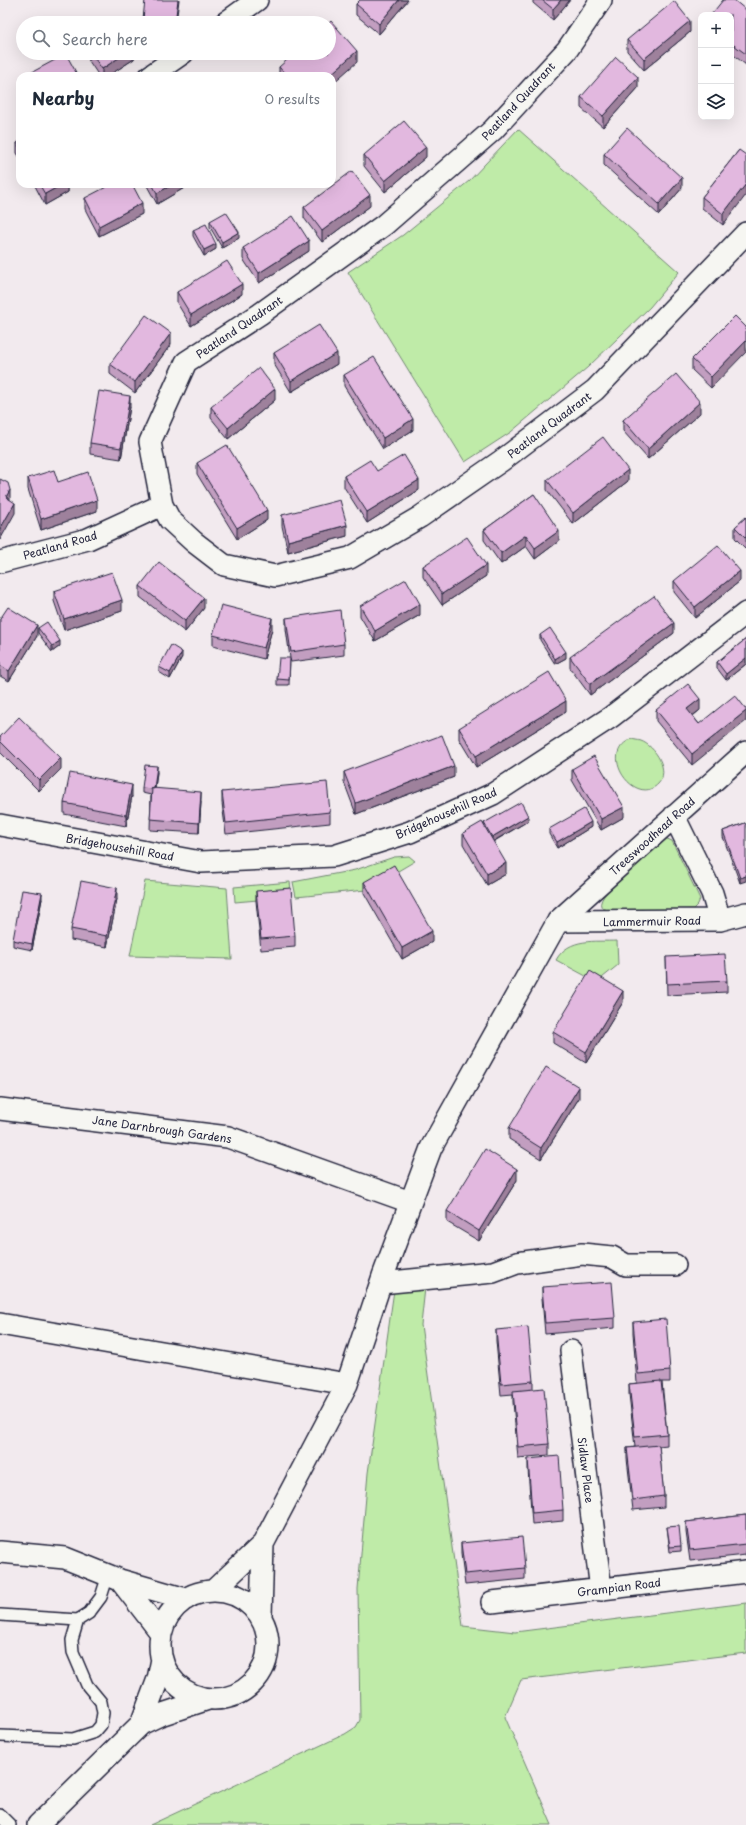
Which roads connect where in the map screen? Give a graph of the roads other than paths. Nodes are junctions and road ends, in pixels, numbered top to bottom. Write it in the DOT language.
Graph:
graph roads {
  1 [pos="256,0"];
  2 [pos="601,0"];
  3 [pos="234,16"];
  4 [pos="173,60"];
  5 [pos="156,72"];
  6 [pos="746,232"];
  7 [pos="162,504"];
  8 [pos="0,562"];
  9 [pos="746,613"];
  10 [pos="746,752"];
  11 [pos="674,816"];
  12 [pos="0,825"];
  13 [pos="746,913"];
  14 [pos="720,920"];
  15 [pos="558,921"];
  16 [pos="0,1109"];
  17 [pos="410,1202"];
  18 [pos="675,1265"];
  19 [pos="381,1283"];
  20 [pos="0,1324"];
  21 [pos="571,1351"];
  22 [pos="347,1384"];
  23 [pos="263,1544"];
  24 [pos="0,1552"];
  25 [pos="746,1572"];
  26 [pos="114,1578"];
  27 [pos="601,1590"];
  28 [pos="212,1591"];
  29 [pos="186,1599"];
  30 [pos="492,1602"];
  31 [pos="0,1615"];
  32 [pos="260,1616"];
  33 [pos="78,1620"];
  34 [pos="161,1633"];
  35 [pos="162,1659"];
  36 [pos="208,1699"];
  37 [pos="142,1724"];
  38 [pos="0,1736"];
  39 [pos="0,1815"];
  40 [pos="10,1825"];
  41 [pos="38,1825"];
  1 -- 3 [label="street"];
  2 -- 7 [label="street, Peatland Quadrant"];
  4 -- 5 [label="street"];
  6 -- 7 [label="street, Peatland Quadrant"];
  7 -- 8 [label="street, Peatland Road"];
  9 -- 12 [label="street, Bridgehousehill Road"];
  10 -- 11 [label="street, Treeswoodhead Road"];
  11 -- 14 [label="street"];
  11 -- 15 [label="street, Treeswoodhead Road"];
  13 -- 14 [label="street, Lammermuir Road"];
  14 -- 15 [label="street, Lammermuir Road"];
  15 -- 17 [label="street, Treeswoodhead Road"];
  16 -- 17 [label="street, Jane Darnbrough Gardens"];
  17 -- 19 [label="street, Treeswoodhead Road"];
  18 -- 19 [label="street"];
  19 -- 22 [label="street, Treeswoodhead Road"];
  20 -- 22 [label="street"];
  21 -- 27 [label="street, Sidlaw Place"];
  22 -- 23 [label="street, Treeswoodhead Road"];
  23 -- 28 [label="street"];
  23 -- 32 [label="street"];
  24 -- 26 [label="street"];
  25 -- 27 [label="street, Grampian Road"];
  26 -- 29 [label="street"];
  26 -- 33 [label="lane"];
  26 -- 34 [label="street"];
  27 -- 30 [label="street, Grampian Road"];
  28 -- 29 [label="street"];
  28 -- 32 [label="street"];
  29 -- 34 [label="street"];
  31 -- 33 [label="lane"];
  32 -- 36 [label="street"];
  33 -- 38 [label="lane"];
  34 -- 35 [label="street"];
  35 -- 36 [label="street"];
  35 -- 37 [label="street"];
  36 -- 37 [label="street"];
  37 -- 41 [label="street"];
  39 -- 40 [label="lane"];
}
